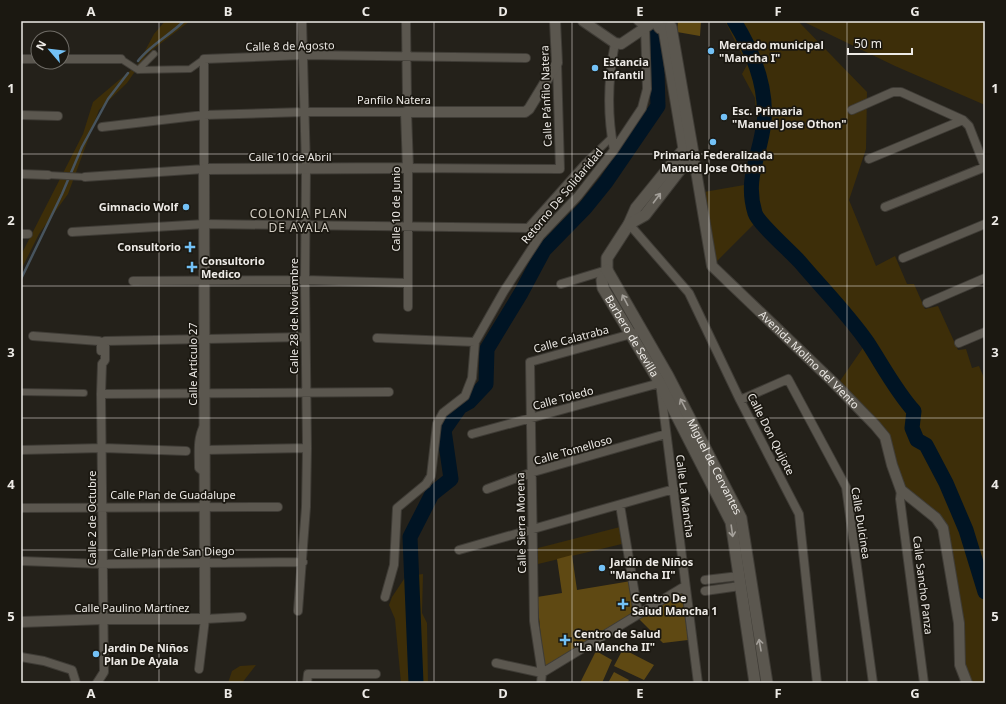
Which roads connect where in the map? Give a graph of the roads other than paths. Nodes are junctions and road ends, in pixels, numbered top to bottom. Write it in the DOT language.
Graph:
graph roads {
  1 [pos="302,21"];
  2 [pos="406,21"];
  3 [pos="555,21"];
  4 [pos="583,21"];
  5 [pos="655,21"];
  6 [pos="642,24"];
  7 [pos="670,26"];
  8 [pos="615,43"];
  9 [pos="154,54"];
  10 [pos="303,55"];
  11 [pos="406,56"];
  12 [pos="526,58"];
  13 [pos="70,59"];
  14 [pos="121,59"];
  15 [pos="204,59"];
  16 [pos="557,63"];
  17 [pos="138,70"];
  18 [pos="407,100"];
  19 [pos="852,110"];
  20 [pos="304,112"];
  21 [pos="406,112"];
  22 [pos="21,115"];
  23 [pos="58,116"];
  24 [pos="204,116"];
  25 [pos="963,120"];
  26 [pos="102,127"];
  27 [pos="612,137"];
  28 [pos="614,150"];
  29 [pos="688,151"];
  30 [pos="869,159"];
  31 [pos="985,167"];
  32 [pos="306,168"];
  33 [pos="408,168"];
  34 [pos="204,169"];
  35 [pos="560,169"];
  36 [pos="21,174"];
  37 [pos="48,175"];
  38 [pos="85,177"];
  39 [pos="885,207"];
  40 [pos="205,224"];
  41 [pos="630,224"];
  42 [pos="985,224"];
  43 [pos="305,226"];
  44 [pos="407,226"];
  45 [pos="527,228"];
  46 [pos="72,232"];
  47 [pos="903,258"];
  48 [pos="607,270"];
  49 [pos="985,278"];
  50 [pos="305,280"];
  51 [pos="134,281"];
  52 [pos="205,281"];
  53 [pos="407,284"];
  54 [pos="561,284"];
  55 [pos="927,303"];
  56 [pos="408,307"];
  57 [pos="642,331"];
  58 [pos="985,332"];
  59 [pos="631,335"];
  60 [pos="33,336"];
  61 [pos="305,337"];
  62 [pos="205,338"];
  63 [pos="377,338"];
  64 [pos="102,341"];
  65 [pos="475,342"];
  66 [pos="959,343"];
  67 [pos="530,362"];
  68 [pos="660,383"];
  69 [pos="21,392"];
  70 [pos="205,392"];
  71 [pos="306,392"];
  72 [pos="390,392"];
  73 [pos="84,393"];
  74 [pos="102,394"];
  75 [pos="740,400"];
  76 [pos="530,419"];
  77 [pos="204,426"];
  78 [pos="472,434"];
  79 [pos="666,434"];
  80 [pos="103,448"];
  81 [pos="307,448"];
  82 [pos="21,450"];
  83 [pos="204,450"];
  84 [pos="186,451"];
  85 [pos="204,472"];
  86 [pos="530,474"];
  87 [pos="487,489"];
  88 [pos="674,489"];
  89 [pos="901,490"];
  90 [pos="620,505"];
  91 [pos="103,506"];
  92 [pos="205,507"];
  93 [pos="278,507"];
  94 [pos="21,508"];
  95 [pos="532,529"];
  96 [pos="459,550"];
  97 [pos="21,562"];
  98 [pos="205,562"];
  99 [pos="304,562"];
  100 [pos="102,564"];
  101 [pos="705,580"];
  102 [pos="739,581"];
  103 [pos="685,586"];
  104 [pos="705,591"];
  105 [pos="385,597"];
  106 [pos="298,611"];
  107 [pos="638,613"];
  108 [pos="242,617"];
  109 [pos="104,619"];
  110 [pos="205,619"];
  111 [pos="21,622"];
  112 [pos="21,657"];
  113 [pos="496,664"];
  114 [pos="199,669"];
  115 [pos="542,673"];
  116 [pos="376,674"];
  117 [pos="76,683"];
  118 [pos="97,683"];
  119 [pos="307,683"];
  120 [pos="541,683"];
  121 [pos="698,683"];
  122 [pos="755,683"];
  123 [pos="767,683"];
  124 [pos="817,683"];
  125 [pos="873,683"];
  126 [pos="924,683"];
  127 [pos="967,683"];
  1 -- 10 [label="street, Calle 28 de Noviembre"];
  2 -- 11 [label="street"];
  3 -- 16 [label="street, Calle Pánfilo Natera"];
  4 -- 8 [label="street"];
  5 -- 6 [label="street"];
  5 -- 7 [label="main road"];
  6 -- 8 [label="street"];
  6 -- 28 [label="street, Retorno De Solidaridad"];
  7 -- 29 [label="main road, Avenida Molino del Viento"];
  8 -- 27 [label="street"];
  9 -- 17 [label="street"];
  10 -- 11 [label="street, Calle 8 de Agosto"];
  10 -- 15 [label="street, Calle 8 de Agosto"];
  10 -- 20 [label="street, Calle 28 de Noviembre"];
  11 -- 12 [label="street, Calle 8 de Agosto"];
  11 -- 18 [label="street"];
  13 -- 14 [label="street"];
  14 -- 17 [label="street"];
  15 -- 17 [label="street, Calle 8 de Agosto"];
  15 -- 24 [label="street, Calle Artículo 27"];
  16 -- 21 [label="street, Panfilo Natera"];
  16 -- 35 [label="street, Calle Pánfilo Natera"];
  19 -- 25 [label="street"];
  20 -- 21 [label="street, Panfilo Natera"];
  20 -- 24 [label="street, Panfilo Natera"];
  20 -- 32 [label="street, Calle 28 de Noviembre"];
  21 -- 33 [label="street, Calle 10 de Junio"];
  22 -- 23 [label="street"];
  24 -- 26 [label="street, Panfilo Natera"];
  24 -- 34 [label="street, Calle Artículo 27"];
  25 -- 30 [label="street"];
  25 -- 31 [label="street"];
  27 -- 28 [label="street"];
  27 -- 45 [label="street"];
  28 -- 65 [label="street, Retorno De Solidaridad"];
  29 -- 41 [label="main road, Barbero de Sevilla"];
  29 -- 89 [label="street, Avenida Molino del Viento"];
  31 -- 39 [label="street"];
  32 -- 33 [label="street, Calle 10 de Abril"];
  32 -- 34 [label="street, Calle 10 de Abril"];
  32 -- 43 [label="street, Calle 28 de Noviembre"];
  33 -- 35 [label="street, Calle 10 de Abril"];
  33 -- 44 [label="street, Calle 10 de Junio"];
  34 -- 38 [label="street, Calle 10 de Abril"];
  34 -- 40 [label="street, Calle Artículo 27"];
  36 -- 37 [label="street, Calle 10 de Abril"];
  37 -- 38 [label="street, Calle 10 de Abril"];
  40 -- 43 [label="street"];
  40 -- 46 [label="street"];
  40 -- 52 [label="street, Calle Artículo 27"];
  41 -- 48 [label="main road, Barbero de Sevilla"];
  41 -- 75 [label="street, Calle Don Quijote"];
  42 -- 47 [label="street"];
  43 -- 44 [label="street"];
  43 -- 50 [label="street, Calle 28 de Noviembre"];
  44 -- 45 [label="street"];
  44 -- 53 [label="street, Calle 10 de Junio"];
  48 -- 54 [label="street"];
  57 -- 48 [label="main road, Miguel de Cervantes, one-way"];
  48 -- 59 [label="main road, Barbero de Sevilla"];
  49 -- 55 [label="street"];
  50 -- 52 [label="street"];
  50 -- 53 [label="street"];
  50 -- 61 [label="street, Calle 28 de Noviembre"];
  51 -- 52 [label="street"];
  52 -- 62 [label="street, Calle Artículo 27"];
  53 -- 56 [label="street, Calle 10 de Junio"];
  57 -- 59 [label="street, Calle Calatraba"];
  123 -- 57 [label="main road, Miguel de Cervantes, one-way"];
  58 -- 66 [label="street"];
  59 -- 67 [label="street, Calle Calatraba"];
  59 -- 68 [label="main road, Barbero de Sevilla"];
  60 -- 64 [label="street"];
  61 -- 62 [label="street"];
  61 -- 71 [label="street, Calle 28 de Noviembre"];
  62 -- 64 [label="street"];
  62 -- 70 [label="street, Calle Artículo 27"];
  63 -- 65 [label="street"];
  64 -- 74 [label="street, Calle 2 de Octubre"];
  65 -- 105 [label="street, Retorno De Solidaridad"];
  67 -- 76 [label="street, Calle Sierra Morena"];
  68 -- 76 [label="street, Calle Toledo"];
  68 -- 79 [label="street, Calle La Mancha"];
  68 -- 102 [label="main road, Barbero de Sevilla, one-way"];
  69 -- 73 [label="street"];
  70 -- 71 [label="street"];
  70 -- 74 [label="street"];
  70 -- 77 [label="street, Calle Artículo 27"];
  71 -- 72 [label="street"];
  71 -- 81 [label="street, Calle 28 de Noviembre"];
  74 -- 80 [label="street, Calle 2 de Octubre"];
  75 -- 124 [label="street, Calle Don Quijote"];
  75 -- 125 [label="street, Calle Dulcinea"];
  76 -- 78 [label="street, Calle Toledo"];
  76 -- 86 [label="street, Calle Sierra Morena"];
  77 -- 83 [label="street, Calle Artículo 27"];
  77 -- 85 [label="street"];
  79 -- 86 [label="street, Calle Tomelloso"];
  79 -- 88 [label="street, Calle La Mancha"];
  80 -- 82 [label="street"];
  80 -- 84 [label="street"];
  80 -- 91 [label="street, Calle 2 de Octubre"];
  81 -- 83 [label="street"];
  81 -- 99 [label="street, Calle 28 de Noviembre"];
  83 -- 85 [label="street, Calle Artículo 27"];
  85 -- 92 [label="street, Calle Artículo 27"];
  86 -- 87 [label="street, Calle Tomelloso"];
  86 -- 95 [label="street, Calle Sierra Morena"];
  88 -- 90 [label="street"];
  88 -- 103 [label="street, Calle La Mancha"];
  89 -- 126 [label="street, Calle Sancho Panza"];
  89 -- 127 [label="street"];
  90 -- 95 [label="street"];
  90 -- 107 [label="street"];
  91 -- 92 [label="street, Calle Plan de Guadalupe"];
  91 -- 94 [label="street, Calle Plan de Guadalupe"];
  91 -- 100 [label="street, Calle 2 de Octubre"];
  92 -- 93 [label="street, Calle Plan de Guadalupe"];
  92 -- 98 [label="street, Calle Artículo 27"];
  95 -- 96 [label="street"];
  95 -- 115 [label="street, Calle Sierra Morena"];
  97 -- 100 [label="street, Calle Plan de San Diego"];
  98 -- 99 [label="street, Calle Plan de San Diego"];
  98 -- 100 [label="street, Calle Plan de San Diego"];
  98 -- 110 [label="street, Calle Artículo 27"];
  99 -- 106 [label="street, Calle 28 de Noviembre"];
  100 -- 109 [label="street, Calle 2 de Octubre"];
  101 -- 102 [label="street"];
  102 -- 104 [label="street"];
  102 -- 122 [label="main road, Barbero de Sevilla"];
  103 -- 107 [label="street"];
  103 -- 121 [label="street, Calle La Mancha"];
  107 -- 115 [label="street"];
  108 -- 110 [label="street, Calle Paulino Martínez"];
  109 -- 110 [label="street, Calle Paulino Martínez"];
  109 -- 111 [label="street, Calle Paulino Martínez"];
  109 -- 118 [label="street, Calle 2 de Octubre"];
  110 -- 114 [label="street, Calle Artículo 27"];
  112 -- 117 [label="street"];
  113 -- 115 [label="street"];
  115 -- 120 [label="street, Calle Sierra Morena"];
  116 -- 119 [label="street"];
}
